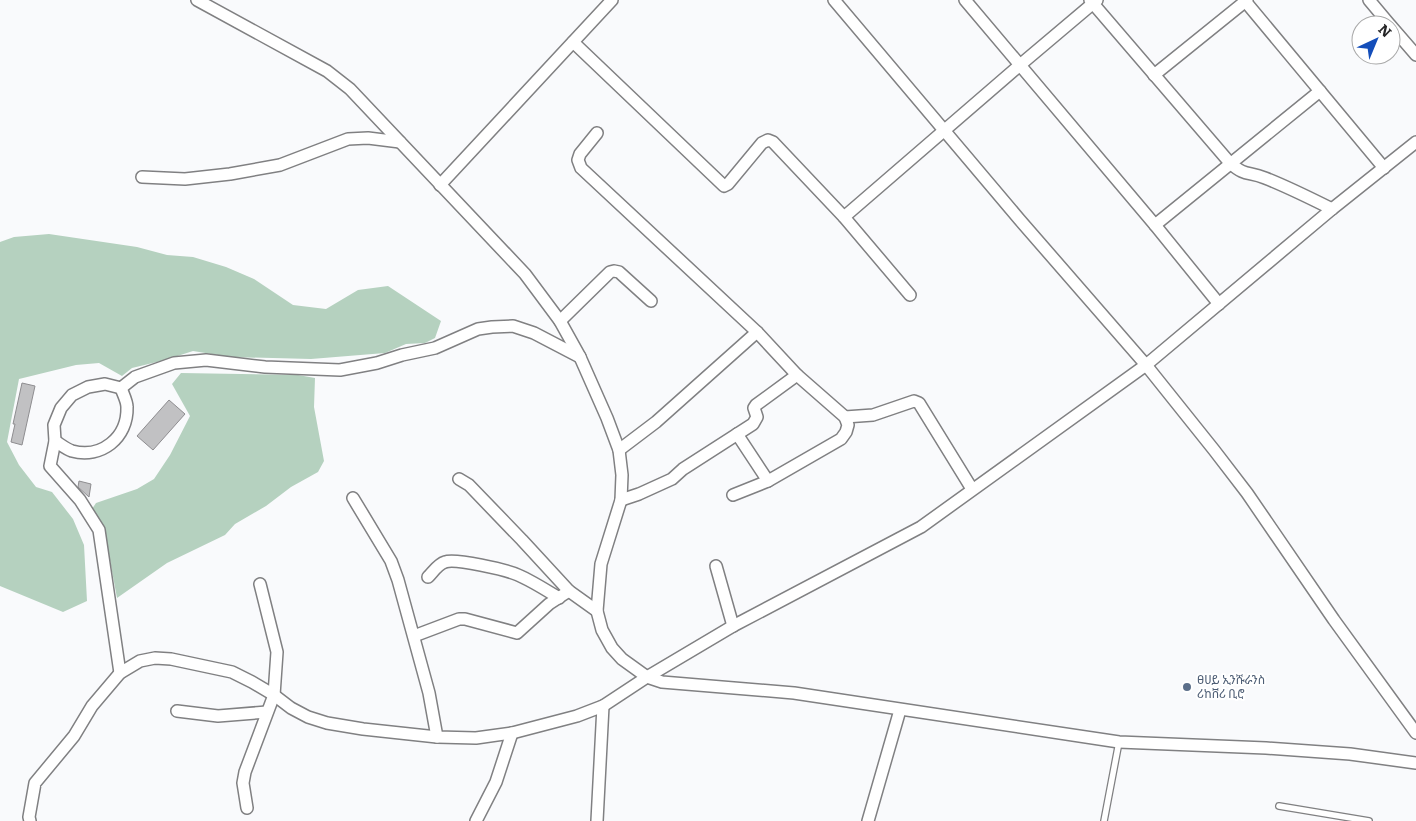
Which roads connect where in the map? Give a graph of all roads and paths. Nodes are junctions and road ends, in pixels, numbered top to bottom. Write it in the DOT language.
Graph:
graph roads {
  1 [pos="197,0"];
  2 [pos="612,0"];
  3 [pos="834,0"];
  4 [pos="965,0"];
  5 [pos="1246,0"];
  6 [pos="1369,0"];
  7 [pos="1094,1"];
  8 [pos="1382,15"];
  9 [pos="1401,37"];
  10 [pos="574,42"];
  11 [pos="1416,55"];
  12 [pos="1020,65"];
  13 [pos="1154,75"];
  14 [pos="1320,91"];
  15 [pos="944,130"];
  16 [pos="597,133"];
  17 [pos="400,142"];
  18 [pos="1416,142"];
  19 [pos="1230,163"];
  20 [pos="1384,168"];
  21 [pos="142,177"];
  22 [pos="440,185"];
  23 [pos="1332,209"];
  24 [pos="844,217"];
  25 [pos="1155,225"];
  26 [pos="910,294"];
  27 [pos="651,301"];
  28 [pos="1219,304"];
  29 [pos="560,321"];
  30 [pos="757,332"];
  31 [pos="580,358"];
  32 [pos="1146,365"];
  33 [pos="797,375"];
  34 [pos="121,388"];
  35 [pos="845,417"];
  36 [pos="737,434"];
  37 [pos="55,441"];
  38 [pos="619,450"];
  39 [pos="459,479"];
  40 [pos="768,481"];
  41 [pos="972,489"];
  42 [pos="733,495"];
  43 [pos="353,498"];
  44 [pos="621,500"];
  45 [pos="716,566"];
  46 [pos="428,577"];
  47 [pos="260,584"];
  48 [pos="564,594"];
  49 [pos="597,611"];
  50 [pos="733,626"];
  51 [pos="414,636"];
  52 [pos="120,673"];
  53 [pos="647,677"];
  54 [pos="274,694"];
  55 [pos="603,706"];
  56 [pos="900,710"];
  57 [pos="178,711"];
  58 [pos="267,712"];
  59 [pos="512,733"];
  60 [pos="1416,733"];
  61 [pos="437,737"];
  62 [pos="1119,742"];
  63 [pos="1416,762"];
  64 [pos="1279,806"];
  65 [pos="247,808"];
  66 [pos="30,821"];
  67 [pos="476,821"];
  68 [pos="597,821"];
  69 [pos="868,821"];
  70 [pos="1104,821"];
  71 [pos="1369,821"];
  1 -- 17 [label="street"];
  2 -- 10 [label="street"];
  3 -- 15 [label="street"];
  4 -- 12 [label="street"];
  5 -- 13 [label="street"];
  5 -- 14 [label="street"];
  6 -- 8 [label="street"];
  7 -- 12 [label="street"];
  7 -- 13 [label="street"];
  9 -- 11 [label="street"];
  10 -- 22 [label="street"];
  10 -- 24 [label="street"];
  12 -- 15 [label="street"];
  12 -- 25 [label="street"];
  13 -- 19 [label="street"];
  14 -- 19 [label="street"];
  14 -- 20 [label="street"];
  15 -- 24 [label="street"];
  15 -- 32 [label="street"];
  16 -- 30 [label="street"];
  17 -- 21 [label="street"];
  17 -- 22 [label="street"];
  18 -- 20 [label="street"];
  19 -- 23 [label="street"];
  19 -- 25 [label="street"];
  20 -- 23 [label="street"];
  22 -- 29 [label="street"];
  23 -- 28 [label="street"];
  24 -- 26 [label="street"];
  25 -- 28 [label="street"];
  27 -- 29 [label="street"];
  28 -- 32 [label="street"];
  29 -- 31 [label="street"];
  30 -- 33 [label="street"];
  30 -- 38 [label="street"];
  31 -- 34 [label="street"];
  31 -- 38 [label="street"];
  32 -- 41 [label="street"];
  32 -- 60 [label="street"];
  33 -- 35 [label="street"];
  33 -- 36 [label="street"];
  34 -- 37 [label="street"];
  34 -- 37 [label="street"];
  35 -- 40 [label="street"];
  35 -- 41 [label="street"];
  36 -- 40 [label="street"];
  36 -- 44 [label="street"];
  37 -- 52 [label="street"];
  38 -- 44 [label="street"];
  39 -- 48 [label="street"];
  40 -- 42 [label="street"];
  41 -- 50 [label="street"];
  43 -- 51 [label="street"];
  44 -- 49 [label="street"];
  45 -- 50 [label="street"];
  46 -- 48 [label="street"];
  47 -- 54 [label="street"];
  48 -- 49 [label="street"];
  48 -- 51 [label="street"];
  49 -- 53 [label="street"];
  50 -- 53 [label="street"];
  51 -- 61 [label="street"];
  52 -- 54 [label="street"];
  52 -- 66 [label="street"];
  53 -- 55 [label="street"];
  53 -- 56 [label="street"];
  54 -- 58 [label="street"];
  54 -- 61 [label="street"];
  55 -- 59 [label="street"];
  55 -- 68 [label="street"];
  56 -- 62 [label="street"];
  56 -- 69 [label="street"];
  57 -- 58 [label="street"];
  58 -- 65 [label="street"];
  59 -- 61 [label="street"];
  59 -- 67 [label="street"];
  62 -- 63 [label="street"];
  62 -- 70 [label="lane"];
  64 -- 71 [label="lane"];
}
